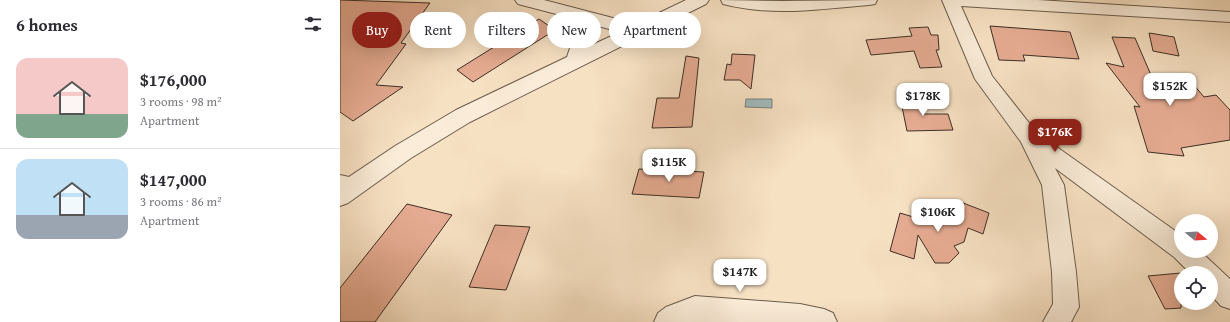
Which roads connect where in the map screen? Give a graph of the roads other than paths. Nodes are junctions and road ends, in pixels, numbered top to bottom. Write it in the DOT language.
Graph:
graph roads {
  1 [pos="524,0"];
  2 [pos="700,0"];
  3 [pos="729,0"];
  4 [pos="869,0"];
  5 [pos="951,0"];
  6 [pos="570,12"];
  7 [pos="675,12"];
  8 [pos="1230,17"];
  9 [pos="609,44"];
  10 [pos="580,48"];
  11 [pos="574,62"];
  12 [pos="1029,137"];
  13 [pos="349,181"];
  14 [pos="340,196"];
  15 [pos="1174,244"];
  16 [pos="1191,258"];
  17 [pos="1199,266"];
  18 [pos="1218,284"];
  19 [pos="1230,296"];
  20 [pos="672,320"];
  21 [pos="824,322"];
  22 [pos="1056,322"];
  1 -- 6 [label="street"];
  2 -- 7 [label="street"];
  3 -- 4 [label="street"];
  5 -- 8 [label="street"];
  5 -- 12 [label="street"];
  9 -- 11 [label="street"];
  10 -- 11 [label="street"];
  11 -- 13 [label="street"];
  12 -- 15 [label="street"];
  12 -- 22 [label="street"];
  13 -- 14 [label="street"];
  16 -- 17 [label="street"];
  18 -- 19 [label="street"];
  20 -- 21 [label="street"];
}
